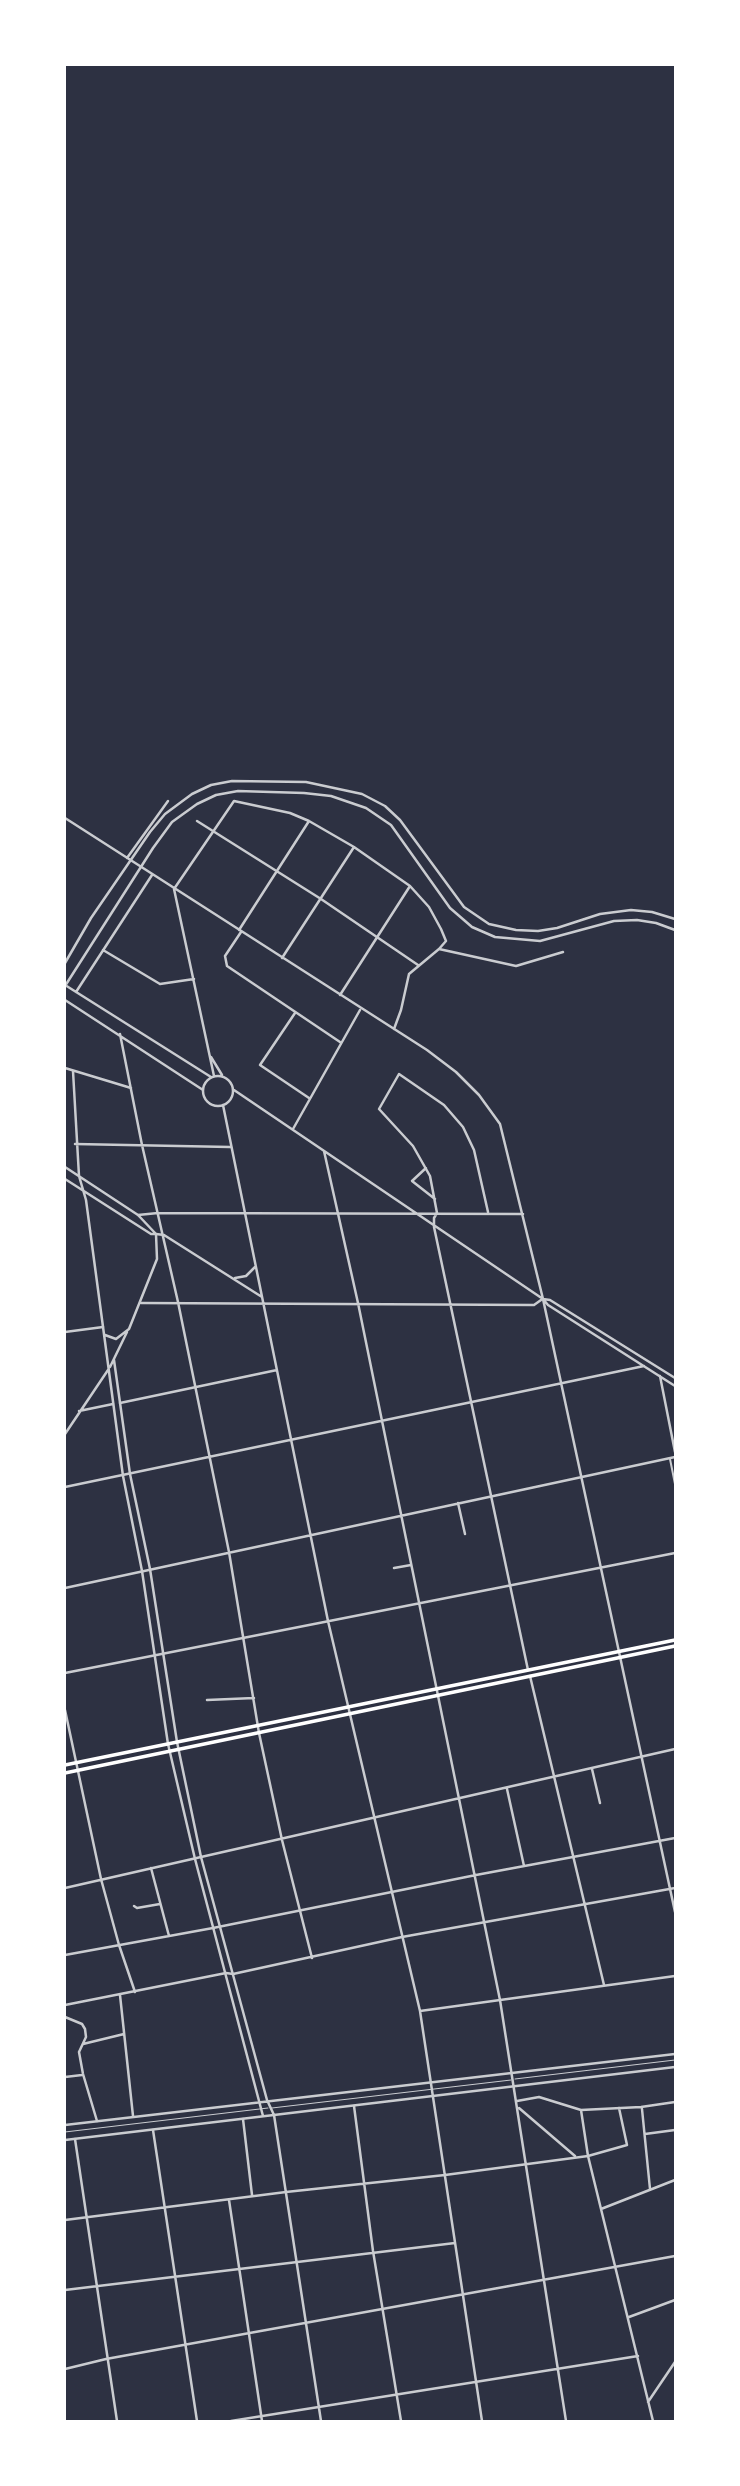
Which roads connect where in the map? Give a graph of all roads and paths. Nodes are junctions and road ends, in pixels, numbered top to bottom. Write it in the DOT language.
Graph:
graph roads {
  1 [pos="167,801"];
  2 [pos="65,818"];
  3 [pos="197,821"];
  4 [pos="309,821"];
  5 [pos="215,832"];
  6 [pos="354,848"];
  7 [pos="127,858"];
  8 [pos="132,861"];
  9 [pos="141,867"];
  10 [pos="278,872"];
  11 [pos="152,875"];
  12 [pos="410,886"];
  13 [pos="174,890"];
  14 [pos="321,899"];
  15 [pos="675,919"];
  16 [pos="675,930"];
  17 [pos="240,931"];
  18 [pos="377,936"];
  19 [pos="439,949"];
  20 [pos="103,950"];
  21 [pos="563,952"];
  22 [pos="282,958"];
  23 [pos="65,963"];
  24 [pos="418,965"];
  25 [pos="194,979"];
  26 [pos="65,985"];
  27 [pos="76,992"];
  28 [pos="340,995"];
  29 [pos="66,1001"];
  30 [pos="65,1007"];
  31 [pos="361,1009"];
  32 [pos="295,1013"];
  33 [pos="394,1029"];
  34 [pos="120,1034"];
  35 [pos="340,1042"];
  36 [pos="210,1054"];
  37 [pos="65,1068"];
  38 [pos="73,1071"];
  39 [pos="223,1076"];
  40 [pos="212,1077"];
  41 [pos="131,1088"];
  42 [pos="203,1090"];
  43 [pos="234,1090"];
  44 [pos="309,1098"];
  45 [pos="223,1105"];
  46 [pos="293,1129"];
  47 [pos="75,1143"];
  48 [pos="142,1145"];
  49 [pos="231,1147"];
  50 [pos="324,1151"];
  51 [pos="65,1167"];
  52 [pos="426,1168"];
  53 [pos="79,1176"];
  54 [pos="65,1179"];
  55 [pos="83,1190"];
  56 [pos="435,1199"];
  57 [pos="488,1212"];
  58 [pos="158,1213"];
  59 [pos="437,1213"];
  60 [pos="245,1214"];
  61 [pos="339,1214"];
  62 [pos="417,1214"];
  63 [pos="523,1214"];
  64 [pos="138,1215"];
  65 [pos="435,1227"];
  66 [pos="156,1234"];
  67 [pos="164,1235"];
  68 [pos="255,1266"];
  69 [pos="233,1278"];
  70 [pos="262,1297"];
  71 [pos="543,1299"];
  72 [pos="178,1302"];
  73 [pos="141,1303"];
  74 [pos="263,1303"];
  75 [pos="358,1303"];
  76 [pos="452,1304"];
  77 [pos="103,1327"];
  78 [pos="129,1329"];
  79 [pos="65,1332"];
  80 [pos="104,1334"];
  81 [pos="114,1360"];
  82 [pos="644,1366"];
  83 [pos="108,1369"];
  84 [pos="276,1370"];
  85 [pos="660,1376"];
  86 [pos="675,1378"];
  87 [pos="561,1384"];
  88 [pos="675,1386"];
  89 [pos="195,1387"];
  90 [pos="471,1402"];
  91 [pos="120,1403"];
  92 [pos="113,1404"];
  93 [pos="79,1411"];
  94 [pos="382,1420"];
  95 [pos="65,1434"];
  96 [pos="290,1439"];
  97 [pos="675,1452"];
  98 [pos="210,1457"];
  99 [pos="675,1457"];
  100 [pos="670,1459"];
  101 [pos="130,1474"];
  102 [pos="123,1476"];
  103 [pos="581,1478"];
  104 [pos="675,1484"];
  105 [pos="65,1487"];
  106 [pos="493,1496"];
  107 [pos="458,1503"];
  108 [pos="401,1516"];
  109 [pos="310,1534"];
  110 [pos="465,1534"];
  111 [pos="229,1552"];
  112 [pos="675,1553"];
  113 [pos="411,1564"];
  114 [pos="601,1567"];
  115 [pos="394,1568"];
  116 [pos="150,1569"];
  117 [pos="142,1571"];
  118 [pos="510,1585"];
  119 [pos="65,1588"];
  120 [pos="419,1603"];
  121 [pos="328,1621"];
  122 [pos="243,1638"];
  123 [pos="675,1640"];
  124 [pos="675,1646"];
  125 [pos="164,1654"];
  126 [pos="620,1655"];
  127 [pos="156,1656"];
  128 [pos="528,1671"];
  129 [pos="65,1673"];
  130 [pos="530,1676"];
  131 [pos="437,1689"];
  132 [pos="438,1695"];
  133 [pos="254,1698"];
  134 [pos="207,1700"];
  135 [pos="348,1707"];
  136 [pos="65,1710"];
  137 [pos="350,1713"];
  138 [pos="259,1726"];
  139 [pos="258,1733"];
  140 [pos="177,1742"];
  141 [pos="168,1744"];
  142 [pos="675,1749"];
  143 [pos="179,1750"];
  144 [pos="170,1752"];
  145 [pos="642,1757"];
  146 [pos="76,1763"];
  147 [pos="65,1765"];
  148 [pos="592,1769"];
  149 [pos="77,1771"];
  150 [pos="65,1773"];
  151 [pos="554,1778"];
  152 [pos="508,1788"];
  153 [pos="460,1799"];
  154 [pos="600,1803"];
  155 [pos="375,1819"];
  156 [pos="675,1838"];
  157 [pos="282,1840"];
  158 [pos="659,1841"];
  159 [pos="201,1857"];
  160 [pos="572,1857"];
  161 [pos="195,1859"];
  162 [pos="524,1866"];
  163 [pos="151,1868"];
  164 [pos="476,1875"];
  165 [pos="101,1880"];
  166 [pos="65,1888"];
  167 [pos="675,1888"];
  168 [pos="670,1889"];
  169 [pos="391,1893"];
  170 [pos="584,1903"];
  171 [pos="160,1904"];
  172 [pos="134,1906"];
  173 [pos="300,1911"];
  174 [pos="675,1912"];
  175 [pos="486,1922"];
  176 [pos="220,1927"];
  177 [pos="214,1928"];
  178 [pos="169,1936"];
  179 [pos="401,1937"];
  180 [pos="119,1945"];
  181 [pos="65,1955"];
  182 [pos="312,1958"];
  183 [pos="226,1973"];
  184 [pos="233,1974"];
  185 [pos="675,1976"];
  186 [pos="604,1985"];
  187 [pos="135,1992"];
  188 [pos="120,1995"];
  189 [pos="500,2000"];
  190 [pos="65,2005"];
  191 [pos="419,2011"];
  192 [pos="65,2017"];
  193 [pos="124,2034"];
  194 [pos="81,2044"];
  195 [pos="675,2054"];
  196 [pos="675,2060"];
  197 [pos="675,2067"];
  198 [pos="83,2074"];
  199 [pos="513,2074"];
  200 [pos="65,2077"];
  201 [pos="514,2079"];
  202 [pos="431,2084"];
  203 [pos="515,2087"];
  204 [pos="432,2089"];
  205 [pos="433,2097"];
  206 [pos="267,2100"];
  207 [pos="260,2101"];
  208 [pos="675,2102"];
  209 [pos="517,2104"];
  210 [pos="354,2106"];
  211 [pos="641,2107"];
  212 [pos="271,2108"];
  213 [pos="620,2108"];
  214 [pos="262,2109"];
  215 [pos="581,2110"];
  216 [pos="274,2115"];
  217 [pos="133,2116"];
  218 [pos="263,2116"];
  219 [pos="243,2119"];
  220 [pos="97,2121"];
  221 [pos="65,2125"];
  222 [pos="153,2130"];
  223 [pos="675,2130"];
  224 [pos="65,2132"];
  225 [pos="645,2134"];
  226 [pos="75,2139"];
  227 [pos="65,2140"];
  228 [pos="575,2156"];
  229 [pos="588,2156"];
  230 [pos="526,2164"];
  231 [pos="446,2175"];
  232 [pos="675,2180"];
  233 [pos="365,2183"];
  234 [pos="650,2189"];
  235 [pos="286,2192"];
  236 [pos="253,2197"];
  237 [pos="229,2200"];
  238 [pos="165,2208"];
  239 [pos="601,2209"];
  240 [pos="88,2218"];
  241 [pos="65,2220"];
  242 [pos="455,2243"];
  243 [pos="373,2251"];
  244 [pos="675,2256"];
  245 [pos="297,2260"];
  246 [pos="615,2266"];
  247 [pos="240,2269"];
  248 [pos="175,2275"];
  249 [pos="545,2279"];
  250 [pos="96,2286"];
  251 [pos="65,2290"];
  252 [pos="463,2296"];
  253 [pos="675,2300"];
  254 [pos="384,2310"];
  255 [pos="629,2317"];
  256 [pos="307,2325"];
  257 [pos="250,2335"];
  258 [pos="184,2346"];
  259 [pos="638,2356"];
  260 [pos="106,2359"];
  261 [pos="675,2362"];
  262 [pos="558,2369"];
  263 [pos="65,2370"];
  264 [pos="477,2382"];
  265 [pos="397,2394"];
  266 [pos="648,2402"];
  267 [pos="319,2406"];
  268 [pos="261,2416"];
  269 [pos="117,2421"];
  270 [pos="197,2421"];
  271 [pos="231,2421"];
  272 [pos="262,2421"];
  273 [pos="321,2421"];
  274 [pos="401,2421"];
  275 [pos="482,2421"];
  276 [pos="566,2421"];
  277 [pos="653,2421"];
  1 -- 7 [label="street"];
  2 -- 7 [label="street"];
  3 -- 5 [label="street"];
  4 -- 5 [label="street"];
  4 -- 6 [label="street"];
  4 -- 10 [label="street"];
  5 -- 10 [label="street"];
  5 -- 13 [label="street"];
  6 -- 12 [label="street"];
  6 -- 14 [label="street"];
  7 -- 8 [label="street"];
  8 -- 9 [label="street"];
  8 -- 15 [label="street"];
  8 -- 23 [label="street"];
  9 -- 11 [label="street"];
  9 -- 16 [label="street"];
  9 -- 26 [label="street"];
  10 -- 14 [label="street"];
  10 -- 17 [label="street"];
  11 -- 13 [label="street"];
  11 -- 20 [label="street"];
  12 -- 18 [label="street"];
  12 -- 19 [label="street"];
  13 -- 17 [label="street"];
  13 -- 25 [label="street"];
  14 -- 18 [label="street"];
  14 -- 22 [label="street"];
  17 -- 22 [label="street"];
  17 -- 32 [label="street"];
  18 -- 24 [label="street"];
  18 -- 28 [label="street"];
  19 -- 21 [label="street"];
  19 -- 24 [label="street"];
  20 -- 25 [label="street"];
  20 -- 27 [label="street"];
  22 -- 28 [label="street"];
  24 -- 33 [label="street"];
  25 -- 36 [label="street"];
  26 -- 27 [label="street"];
  27 -- 40 [label="street"];
  28 -- 31 [label="street"];
  29 -- 30 [label="street"];
  29 -- 34 [label="street"];
  31 -- 33 [label="street"];
  31 -- 35 [label="street"];
  32 -- 35 [label="street"];
  32 -- 44 [label="street"];
  33 -- 63 [label="street"];
  34 -- 41 [label="street"];
  34 -- 42 [label="street"];
  35 -- 44 [label="street"];
  36 -- 39 [label="street"];
  36 -- 40 [label="street"];
  37 -- 38 [label="street"];
  38 -- 41 [label="street"];
  38 -- 47 [label="street"];
  39 -- 40 [label="street"];
  39 -- 43 [label="street"];
  40 -- 42 [label="street"];
  41 -- 48 [label="street"];
  42 -- 45 [label="street"];
  43 -- 45 [label="street"];
  43 -- 46 [label="street"];
  44 -- 46 [label="street"];
  45 -- 49 [label="street"];
  46 -- 50 [label="street"];
  47 -- 48 [label="street"];
  47 -- 53 [label="street"];
  48 -- 49 [label="street"];
  48 -- 58 [label="street"];
  49 -- 60 [label="street"];
  50 -- 61 [label="street"];
  50 -- 62 [label="street"];
  51 -- 53 [label="street"];
  52 -- 56 [label="street"];
  52 -- 56 [label="street"];
  52 -- 57 [label="street"];
  53 -- 55 [label="street"];
  53 -- 64 [label="street"];
  54 -- 55 [label="street"];
  55 -- 66 [label="street"];
  55 -- 77 [label="street"];
  56 -- 59 [label="street"];
  57 -- 59 [label="street"];
  57 -- 63 [label="street"];
  58 -- 60 [label="street"];
  58 -- 64 [label="street"];
  58 -- 67 [label="street"];
  59 -- 62 [label="street"];
  59 -- 65 [label="street"];
  60 -- 61 [label="street"];
  60 -- 68 [label="street"];
  61 -- 62 [label="street"];
  61 -- 75 [label="street"];
  62 -- 65 [label="street"];
  63 -- 71 [label="street"];
  64 -- 66 [label="street"];
  65 -- 71 [label="street"];
  65 -- 76 [label="street"];
  66 -- 67 [label="street"];
  66 -- 73 [label="street"];
  67 -- 69 [label="street"];
  67 -- 72 [label="street"];
  68 -- 69 [label="street"];
  68 -- 70 [label="street"];
  69 -- 70 [label="street"];
  70 -- 74 [label="street"];
  71 -- 76 [label="street"];
  71 -- 82 [label="street"];
  71 -- 86 [label="street"];
  71 -- 87 [label="street"];
  72 -- 73 [label="street"];
  72 -- 74 [label="street"];
  72 -- 89 [label="street"];
  73 -- 78 [label="street"];
  74 -- 75 [label="street"];
  74 -- 84 [label="street"];
  75 -- 76 [label="street"];
  75 -- 94 [label="street"];
  76 -- 90 [label="street"];
  77 -- 79 [label="street"];
  77 -- 80 [label="street"];
  78 -- 80 [label="street"];
  78 -- 81 [label="street"];
  80 -- 83 [label="street"];
  81 -- 83 [label="street"];
  81 -- 91 [label="street"];
  82 -- 85 [label="street"];
  82 -- 87 [label="street"];
  83 -- 92 [label="street"];
  83 -- 93 [label="street"];
  84 -- 89 [label="street"];
  84 -- 96 [label="street"];
  85 -- 88 [label="street"];
  85 -- 97 [label="street"];
  87 -- 90 [label="street"];
  87 -- 103 [label="street"];
  89 -- 91 [label="street"];
  89 -- 98 [label="street"];
  90 -- 94 [label="street"];
  90 -- 106 [label="street"];
  91 -- 101 [label="street"];
  92 -- 93 [label="street"];
  92 -- 102 [label="street"];
  93 -- 95 [label="street"];
  94 -- 96 [label="street"];
  94 -- 108 [label="street"];
  96 -- 98 [label="street"];
  96 -- 109 [label="street"];
  98 -- 101 [label="street"];
  98 -- 111 [label="street"];
  99 -- 100 [label="street"];
  100 -- 103 [label="street"];
  100 -- 104 [label="street"];
  101 -- 102 [label="street"];
  101 -- 116 [label="street"];
  102 -- 105 [label="street"];
  102 -- 117 [label="street"];
  103 -- 106 [label="street"];
  103 -- 114 [label="street"];
  106 -- 107 [label="street"];
  106 -- 118 [label="street"];
  107 -- 108 [label="street"];
  107 -- 110 [label="street"];
  108 -- 109 [label="street"];
  108 -- 113 [label="street"];
  109 -- 111 [label="street"];
  109 -- 121 [label="street"];
  111 -- 116 [label="street"];
  111 -- 122 [label="street"];
  112 -- 114 [label="street"];
  113 -- 115 [label="street"];
  113 -- 120 [label="street"];
  114 -- 118 [label="street"];
  114 -- 126 [label="street"];
  116 -- 117 [label="street"];
  116 -- 125 [label="street"];
  117 -- 119 [label="street"];
  117 -- 127 [label="street"];
  118 -- 120 [label="street"];
  118 -- 128 [label="street"];
  120 -- 121 [label="street"];
  120 -- 131 [label="street"];
  121 -- 122 [label="street"];
  121 -- 135 [label="street"];
  122 -- 125 [label="street"];
  122 -- 133 [label="street"];
  123 -- 126 [label="main road"];
  124 -- 126 [label="main road"];
  125 -- 127 [label="street"];
  125 -- 140 [label="street"];
  126 -- 128 [label="main road"];
  126 -- 130 [label="main road"];
  126 -- 145 [label="street"];
  127 -- 129 [label="street"];
  127 -- 141 [label="street"];
  128 -- 131 [label="main road"];
  130 -- 132 [label="main road"];
  130 -- 151 [label="street"];
  131 -- 132 [label="street"];
  131 -- 135 [label="main road"];
  132 -- 137 [label="main road"];
  132 -- 153 [label="street"];
  133 -- 134 [label="street"];
  133 -- 138 [label="street"];
  135 -- 137 [label="street"];
  135 -- 138 [label="main road"];
  136 -- 146 [label="street"];
  137 -- 139 [label="main road"];
  137 -- 155 [label="street"];
  138 -- 139 [label="street"];
  138 -- 140 [label="main road"];
  139 -- 143 [label="main road"];
  139 -- 157 [label="street"];
  140 -- 141 [label="main road"];
  140 -- 143 [label="street"];
  141 -- 144 [label="street"];
  141 -- 146 [label="main road"];
  142 -- 145 [label="street"];
  143 -- 144 [label="main road"];
  143 -- 159 [label="street"];
  144 -- 149 [label="main road"];
  144 -- 161 [label="street"];
  145 -- 148 [label="street"];
  145 -- 158 [label="street"];
  146 -- 147 [label="main road"];
  146 -- 149 [label="street"];
  148 -- 151 [label="street"];
  148 -- 154 [label="street"];
  149 -- 150 [label="main road"];
  149 -- 165 [label="street"];
  151 -- 152 [label="street"];
  151 -- 160 [label="street"];
  152 -- 153 [label="street"];
  152 -- 162 [label="street"];
  153 -- 155 [label="street"];
  153 -- 164 [label="street"];
  155 -- 157 [label="street"];
  155 -- 169 [label="street"];
  156 -- 158 [label="street"];
  157 -- 159 [label="street"];
  157 -- 173 [label="street"];
  158 -- 160 [label="street"];
  158 -- 168 [label="street"];
  159 -- 161 [label="street"];
  159 -- 176 [label="street"];
  160 -- 162 [label="street"];
  160 -- 170 [label="street"];
  161 -- 163 [label="street"];
  161 -- 177 [label="street"];
  162 -- 164 [label="street"];
  163 -- 165 [label="street"];
  163 -- 171 [label="street"];
  164 -- 169 [label="street"];
  164 -- 175 [label="street"];
  165 -- 166 [label="street"];
  165 -- 180 [label="street"];
  167 -- 168 [label="street"];
  168 -- 170 [label="street"];
  168 -- 174 [label="street"];
  169 -- 173 [label="street"];
  169 -- 179 [label="street"];
  170 -- 175 [label="street"];
  170 -- 186 [label="street"];
  171 -- 172 [label="street"];
  171 -- 178 [label="street"];
  173 -- 176 [label="street"];
  173 -- 182 [label="street"];
  175 -- 179 [label="street"];
  175 -- 189 [label="street"];
  176 -- 177 [label="street"];
  176 -- 184 [label="street"];
  177 -- 178 [label="street"];
  177 -- 183 [label="street"];
  178 -- 180 [label="street"];
  179 -- 182 [label="street"];
  179 -- 191 [label="street"];
  180 -- 181 [label="street"];
  180 -- 187 [label="street"];
  182 -- 184 [label="street"];
  183 -- 184 [label="street"];
  183 -- 187 [label="street"];
  183 -- 207 [label="street"];
  184 -- 206 [label="street"];
  185 -- 186 [label="street"];
  186 -- 189 [label="street"];
  187 -- 188 [label="street"];
  188 -- 190 [label="street"];
  188 -- 193 [label="street"];
  189 -- 191 [label="street"];
  189 -- 199 [label="street"];
  191 -- 202 [label="street"];
  192 -- 194 [label="street"];
  193 -- 194 [label="street"];
  193 -- 217 [label="street"];
  194 -- 198 [label="street"];
  195 -- 199 [label="street"];
  196 -- 201 [label="lane"];
  197 -- 203 [label="street"];
  198 -- 200 [label="street"];
  198 -- 220 [label="street"];
  199 -- 201 [label="street"];
  199 -- 202 [label="street"];
  201 -- 203 [label="street"];
  201 -- 204 [label="lane"];
  202 -- 204 [label="street"];
  202 -- 206 [label="street"];
  203 -- 205 [label="street"];
  203 -- 209 [label="street"];
  204 -- 205 [label="street"];
  204 -- 212 [label="lane"];
  205 -- 210 [label="street"];
  205 -- 231 [label="street"];
  206 -- 207 [label="street"];
  206 -- 212 [label="street"];
  207 -- 214 [label="street"];
  207 -- 217 [label="street"];
  208 -- 211 [label="street"];
  209 -- 215 [label="street"];
  209 -- 228 [label="street"];
  209 -- 230 [label="street"];
  210 -- 216 [label="street"];
  210 -- 233 [label="street"];
  211 -- 213 [label="street"];
  211 -- 225 [label="street"];
  212 -- 214 [label="lane"];
  212 -- 216 [label="street"];
  213 -- 215 [label="street"];
  213 -- 229 [label="street"];
  214 -- 218 [label="street"];
  214 -- 224 [label="lane"];
  215 -- 229 [label="street"];
  216 -- 218 [label="street"];
  216 -- 235 [label="street"];
  217 -- 220 [label="street"];
  218 -- 219 [label="street"];
  219 -- 222 [label="street"];
  219 -- 236 [label="street"];
  220 -- 221 [label="street"];
  222 -- 226 [label="street"];
  222 -- 238 [label="street"];
  223 -- 225 [label="street"];
  225 -- 234 [label="street"];
  226 -- 227 [label="street"];
  226 -- 240 [label="street"];
  228 -- 229 [label="street"];
  228 -- 230 [label="street"];
  229 -- 239 [label="street"];
  230 -- 231 [label="street"];
  230 -- 249 [label="street"];
  231 -- 233 [label="street"];
  231 -- 242 [label="street"];
  232 -- 234 [label="street"];
  233 -- 235 [label="street"];
  233 -- 243 [label="street"];
  234 -- 239 [label="street"];
  235 -- 236 [label="street"];
  235 -- 245 [label="street"];
  236 -- 237 [label="street"];
  237 -- 238 [label="street"];
  237 -- 247 [label="street"];
  238 -- 240 [label="street"];
  238 -- 248 [label="street"];
  239 -- 246 [label="street"];
  240 -- 241 [label="street"];
  240 -- 250 [label="street"];
  242 -- 243 [label="street"];
  242 -- 252 [label="street"];
  243 -- 245 [label="street"];
  243 -- 254 [label="street"];
  244 -- 246 [label="street"];
  245 -- 247 [label="street"];
  245 -- 256 [label="street"];
  246 -- 249 [label="street"];
  246 -- 255 [label="street"];
  247 -- 248 [label="street"];
  247 -- 257 [label="street"];
  248 -- 250 [label="street"];
  248 -- 258 [label="street"];
  249 -- 252 [label="street"];
  249 -- 262 [label="street"];
  250 -- 251 [label="street"];
  250 -- 260 [label="street"];
  252 -- 254 [label="street"];
  252 -- 264 [label="street"];
  253 -- 255 [label="street"];
  254 -- 256 [label="street"];
  254 -- 265 [label="street"];
  255 -- 259 [label="street"];
  256 -- 257 [label="street"];
  256 -- 267 [label="street"];
  257 -- 258 [label="street"];
  257 -- 268 [label="street"];
  258 -- 260 [label="street"];
  258 -- 270 [label="street"];
  259 -- 262 [label="street"];
  259 -- 266 [label="street"];
  260 -- 263 [label="street"];
  260 -- 269 [label="street"];
  261 -- 266 [label="street"];
  262 -- 264 [label="street"];
  262 -- 276 [label="street"];
  264 -- 265 [label="street"];
  264 -- 275 [label="street"];
  265 -- 267 [label="street"];
  265 -- 274 [label="street"];
  266 -- 277 [label="street"];
  267 -- 268 [label="street"];
  267 -- 273 [label="street"];
  268 -- 271 [label="street"];
  268 -- 272 [label="street"];
}
